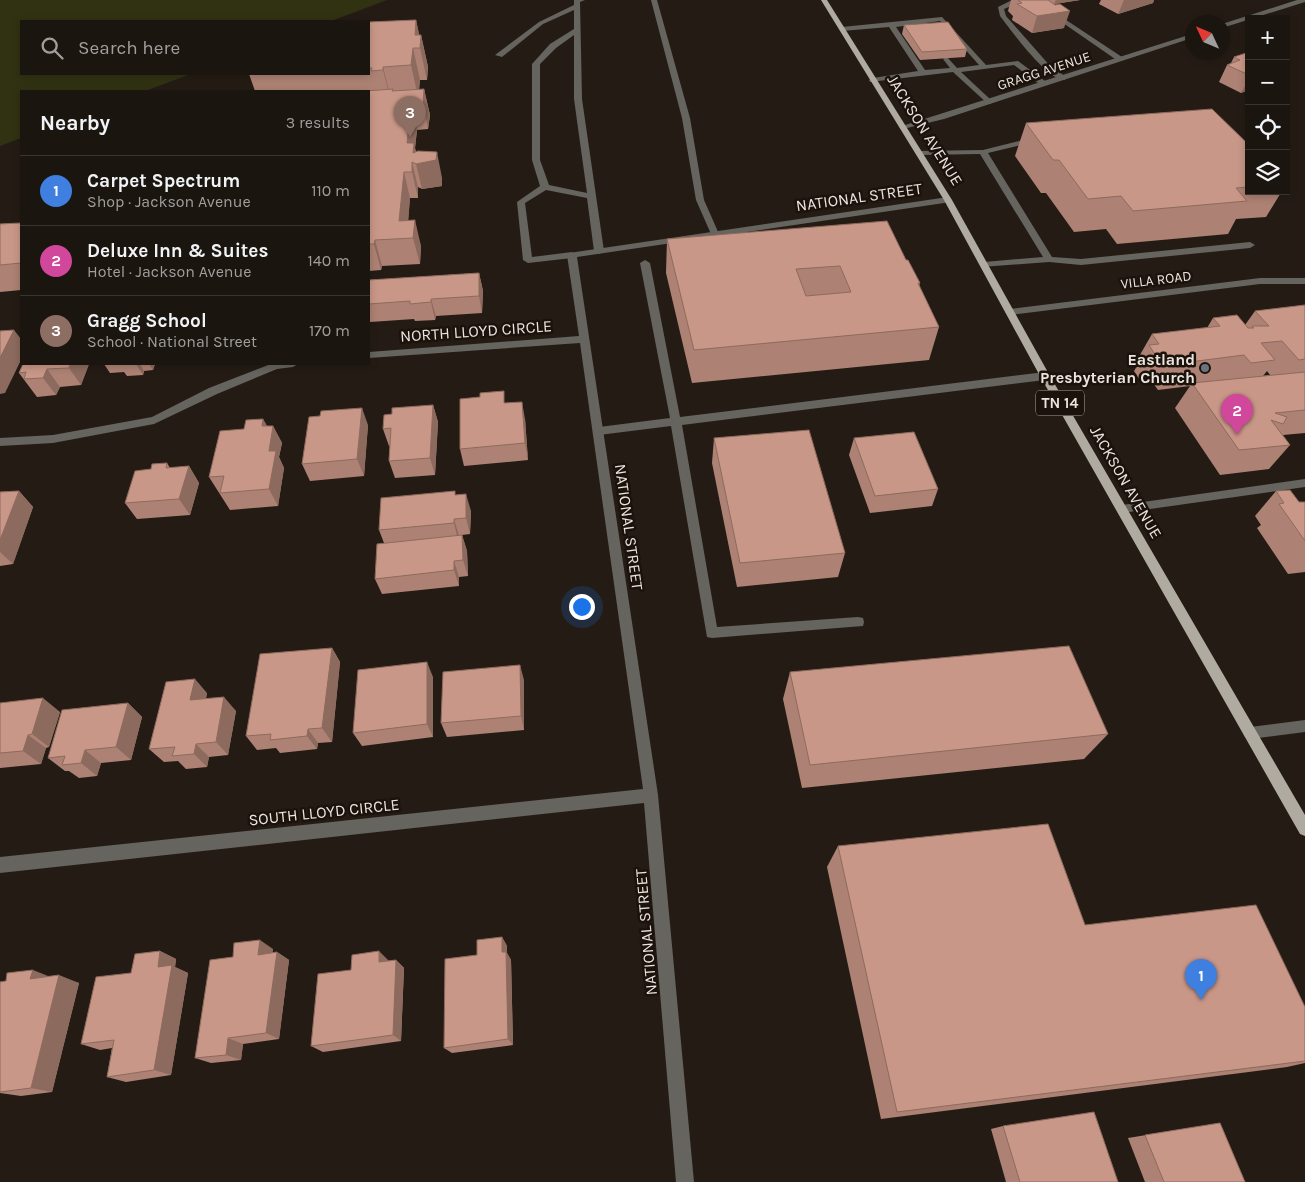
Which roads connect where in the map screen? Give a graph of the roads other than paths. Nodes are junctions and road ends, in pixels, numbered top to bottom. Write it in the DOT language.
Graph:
graph roads {
  1 [pos="654,0"];
  2 [pos="824,0"];
  3 [pos="1304,0"];
  4 [pos="580,3"];
  5 [pos="1034,3"];
  6 [pos="1045,8"];
  7 [pos="915,21"];
  8 [pos="1230,23"];
  9 [pos="891,24"];
  10 [pos="842,29"];
  11 [pos="577,30"];
  12 [pos="925,32"];
  13 [pos="1185,38"];
  14 [pos="499,55"];
  15 [pos="946,59"];
  16 [pos="1120,59"];
  17 [pos="984,67"];
  18 [pos="955,70"];
  19 [pos="922,72"];
  20 [pos="1062,78"];
  21 [pos="873,80"];
  22 [pos="1045,84"];
  23 [pos="988,102"];
  24 [pos="903,127"];
  25 [pos="1042,137"];
  26 [pos="983,152"];
  27 [pos="919,153"];
  28 [pos="545,187"];
  29 [pos="593,198"];
  30 [pos="948,200"];
  31 [pos="715,234"];
  32 [pos="1250,245"];
  33 [pos="600,251"];
  34 [pos="572,255"];
  35 [pos="1050,259"];
  36 [pos="645,263"];
  37 [pos="984,265"];
  38 [pos="1305,281"];
  39 [pos="1010,312"];
  40 [pos="585,339"];
  41 [pos="370,356"];
  42 [pos="284,365"];
  43 [pos="1045,376"];
  44 [pos="676,423"];
  45 [pos="599,431"];
  46 [pos="0,442"];
  47 [pos="1305,483"];
  48 [pos="1122,509"];
  49 [pos="858,622"];
  50 [pos="1305,726"];
  51 [pos="1250,733"];
  52 [pos="651,795"];
  53 [pos="1305,829"];
  54 [pos="0,864"];
  55 [pos="685,1182"];
  1 -- 31 [label="street"];
  2 -- 10 [label="main road, JACKSON AVENUE / TN 14"];
  3 -- 8 [label="street"];
  4 -- 11 [label="street"];
  4 -- 14 [label="street"];
  5 -- 20 [label="street"];
  6 -- 16 [label="street"];
  7 -- 9 [label="street"];
  7 -- 12 [label="street"];
  7 -- 17 [label="street"];
  9 -- 10 [label="street"];
  9 -- 19 [label="street"];
  10 -- 21 [label="main road, JACKSON AVENUE / TN 14"];
  11 -- 28 [label="street"];
  11 -- 29 [label="street"];
  13 -- 16 [label="street, GRAGG AVENUE"];
  15 -- 18 [label="street"];
  16 -- 20 [label="street, GRAGG AVENUE"];
  17 -- 18 [label="street"];
  17 -- 22 [label="street"];
  18 -- 19 [label="street"];
  18 -- 23 [label="street"];
  19 -- 21 [label="street"];
  20 -- 22 [label="street, GRAGG AVENUE"];
  21 -- 24 [label="main road, JACKSON AVENUE / TN 14"];
  22 -- 23 [label="street, GRAGG AVENUE"];
  23 -- 24 [label="street, GRAGG AVENUE"];
  24 -- 27 [label="main road, JACKSON AVENUE / TN 14"];
  25 -- 26 [label="street"];
  26 -- 27 [label="street"];
  26 -- 35 [label="street"];
  27 -- 30 [label="main road, JACKSON AVENUE / TN 14"];
  28 -- 29 [label="street"];
  28 -- 34 [label="street"];
  29 -- 33 [label="street"];
  30 -- 31 [label="street, NATIONAL STREET"];
  30 -- 37 [label="main road, JACKSON AVENUE / TN 14"];
  31 -- 33 [label="street, NATIONAL STREET"];
  32 -- 35 [label="street"];
  33 -- 34 [label="street, NATIONAL STREET"];
  34 -- 40 [label="street, NATIONAL STREET"];
  35 -- 37 [label="street"];
  36 -- 44 [label="street"];
  37 -- 39 [label="main road, JACKSON AVENUE / TN 14"];
  38 -- 39 [label="street, VILLA ROAD"];
  39 -- 43 [label="main road, JACKSON AVENUE / TN 14"];
  40 -- 41 [label="street, NORTH LLOYD CIRCLE"];
  40 -- 45 [label="street, NATIONAL STREET"];
  42 -- 46 [label="street"];
  43 -- 44 [label="street"];
  43 -- 48 [label="main road, JACKSON AVENUE / TN 14"];
  44 -- 45 [label="street"];
  44 -- 49 [label="street"];
  45 -- 52 [label="street, NATIONAL STREET"];
  47 -- 48 [label="street"];
  48 -- 51 [label="main road, JACKSON AVENUE / TN 14"];
  50 -- 51 [label="street"];
  51 -- 53 [label="main road, JACKSON AVENUE / TN 14"];
  52 -- 54 [label="street, SOUTH LLOYD CIRCLE"];
  52 -- 55 [label="street, NATIONAL STREET"];
}
